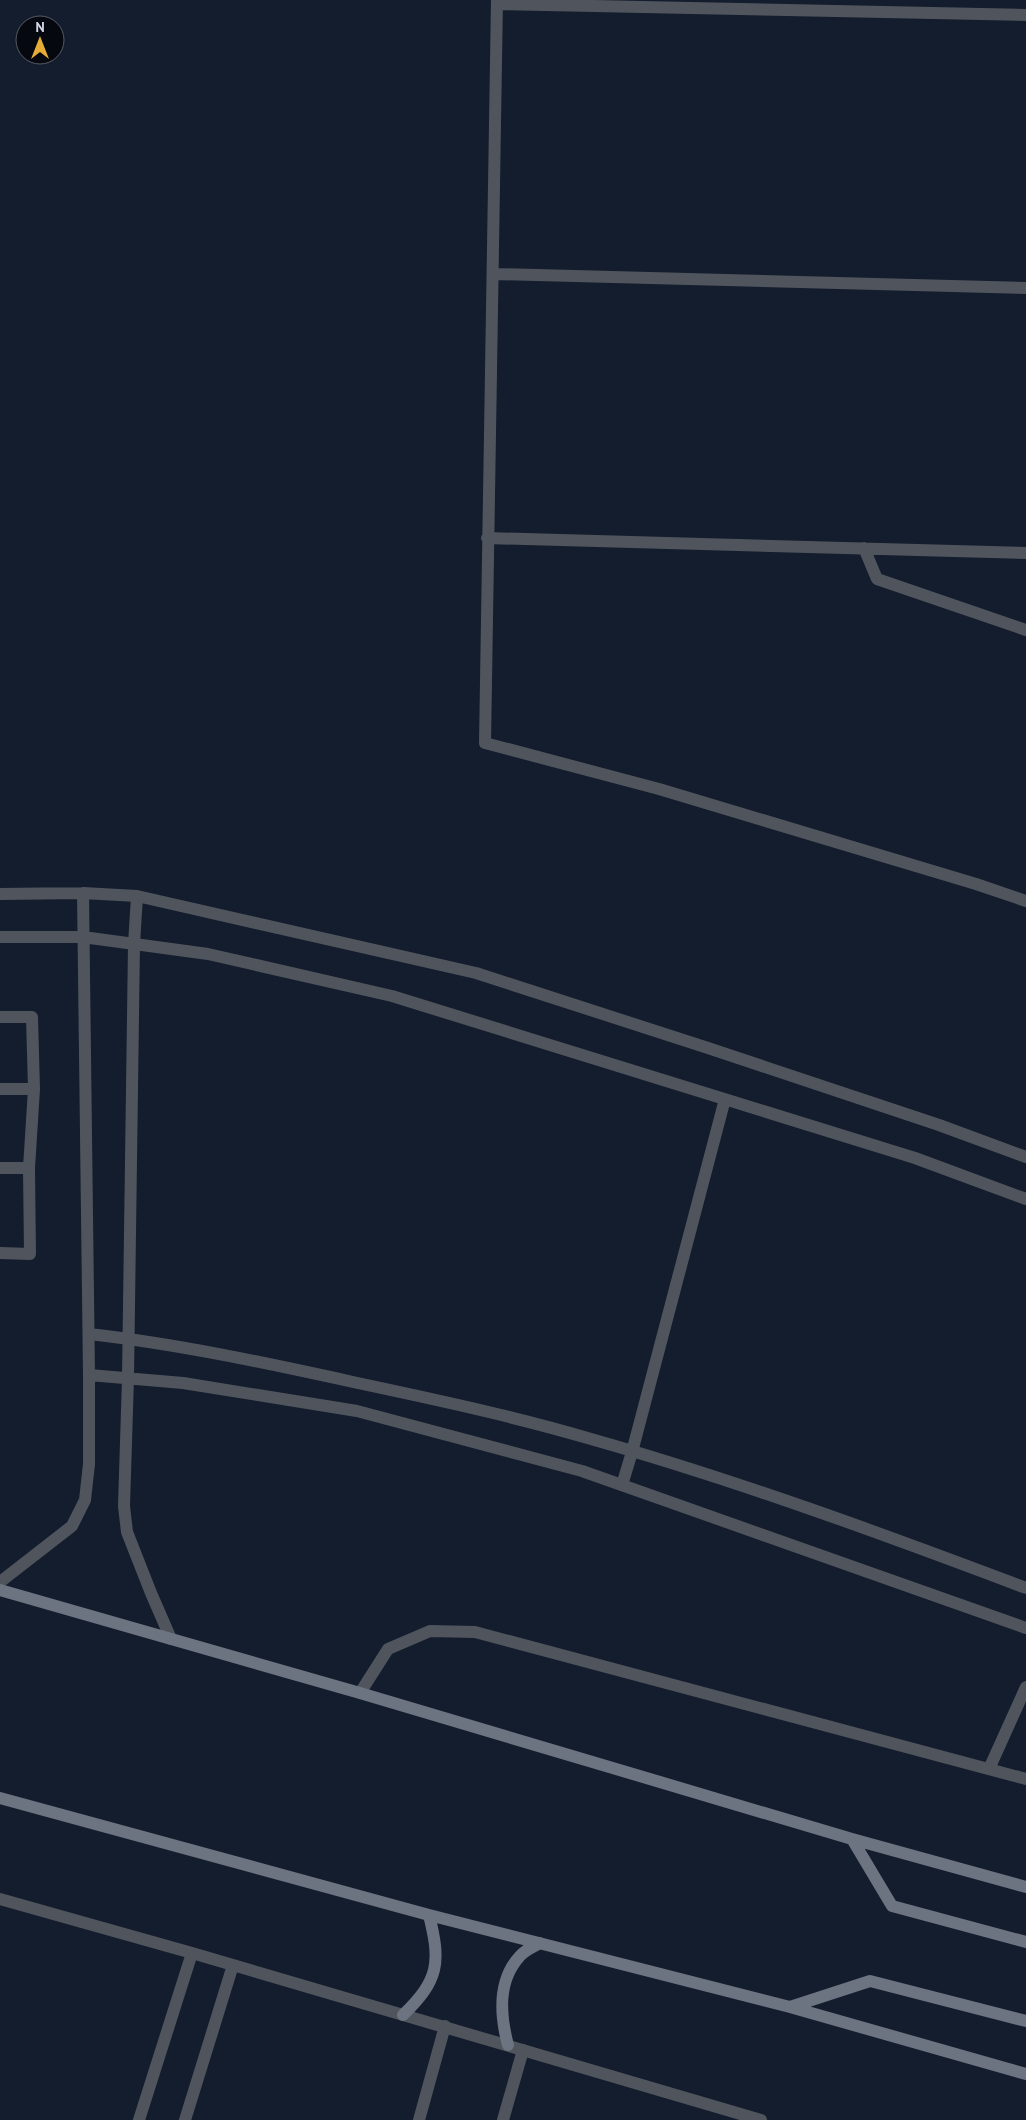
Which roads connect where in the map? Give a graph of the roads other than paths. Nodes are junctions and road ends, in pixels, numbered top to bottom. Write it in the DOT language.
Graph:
graph roads {
  1 [pos="497,2"];
  2 [pos="1026,15"];
  3 [pos="494,274"];
  4 [pos="1026,288"];
  5 [pos="487,538"];
  6 [pos="864,548"];
  7 [pos="1026,553"];
  8 [pos="1026,630"];
  9 [pos="83,893"];
  10 [pos="0,894"];
  11 [pos="137,896"];
  12 [pos="1026,901"];
  13 [pos="0,937"];
  14 [pos="83,937"];
  15 [pos="134,944"];
  16 [pos="0,1017"];
  17 [pos="0,1089"];
  18 [pos="34,1089"];
  19 [pos="725,1099"];
  20 [pos="1026,1157"];
  21 [pos="0,1168"];
  22 [pos="29,1168"];
  23 [pos="1026,1199"];
  24 [pos="0,1253"];
  25 [pos="89,1334"];
  26 [pos="129,1339"];
  27 [pos="89,1375"];
  28 [pos="128,1378"];
  29 [pos="632,1452"];
  30 [pos="622,1485"];
  31 [pos="0,1582"];
  32 [pos="1026,1588"];
  33 [pos="0,1590"];
  34 [pos="1026,1628"];
  35 [pos="171,1639"];
  36 [pos="1026,1687"];
  37 [pos="360,1693"];
  38 [pos="989,1769"];
  39 [pos="1025,1777"];
  40 [pos="0,1798"];
  41 [pos="852,1839"];
  42 [pos="1026,1887"];
  43 [pos="0,1899"];
  44 [pos="429,1915"];
  45 [pos="1026,1942"];
  46 [pos="540,1943"];
  47 [pos="192,1952"];
  48 [pos="233,1965"];
  49 [pos="790,2007"];
  50 [pos="403,2015"];
  51 [pos="1026,2021"];
  52 [pos="445,2026"];
  53 [pos="508,2045"];
  54 [pos="523,2050"];
  55 [pos="1026,2074"];
  56 [pos="738,2117"];
  57 [pos="139,2120"];
  58 [pos="185,2120"];
  59 [pos="419,2120"];
  60 [pos="503,2120"];
  61 [pos="761,2120"];
  1 -- 2 [label="street"];
  1 -- 3 [label="street"];
  3 -- 4 [label="street"];
  3 -- 5 [label="street"];
  5 -- 6 [label="street"];
  5 -- 12 [label="street"];
  6 -- 7 [label="street"];
  6 -- 8 [label="street"];
  9 -- 10 [label="street"];
  9 -- 11 [label="street"];
  9 -- 14 [label="street"];
  11 -- 15 [label="street"];
  11 -- 20 [label="street"];
  13 -- 14 [label="street"];
  14 -- 15 [label="street"];
  14 -- 25 [label="street"];
  15 -- 19 [label="street"];
  15 -- 26 [label="street"];
  16 -- 18 [label="street"];
  17 -- 18 [label="street"];
  18 -- 22 [label="street"];
  19 -- 23 [label="street"];
  19 -- 29 [label="street"];
  21 -- 22 [label="street"];
  22 -- 24 [label="street"];
  25 -- 26 [label="street"];
  25 -- 27 [label="street"];
  26 -- 28 [label="street"];
  26 -- 29 [label="street"];
  27 -- 28 [label="street"];
  27 -- 31 [label="street"];
  28 -- 30 [label="street"];
  28 -- 35 [label="street"];
  29 -- 30 [label="street"];
  29 -- 32 [label="street"];
  30 -- 34 [label="street"];
  33 -- 35 [label="main road"];
  35 -- 37 [label="main road"];
  36 -- 38 [label="street"];
  37 -- 38 [label="street"];
  37 -- 41 [label="main road"];
  38 -- 39 [label="street"];
  40 -- 44 [label="main road"];
  41 -- 42 [label="main road"];
  41 -- 45 [label="main road"];
  43 -- 47 [label="street"];
  44 -- 46 [label="main road"];
  44 -- 50 [label="main road"];
  46 -- 49 [label="main road"];
  46 -- 53 [label="main road"];
  47 -- 48 [label="street"];
  47 -- 57 [label="street"];
  48 -- 50 [label="street"];
  48 -- 58 [label="street"];
  49 -- 51 [label="main road"];
  49 -- 55 [label="main road"];
  50 -- 52 [label="street"];
  52 -- 53 [label="street"];
  52 -- 59 [label="street"];
  53 -- 54 [label="street"];
  54 -- 56 [label="street"];
  54 -- 60 [label="street"];
  56 -- 61 [label="street"];
}
